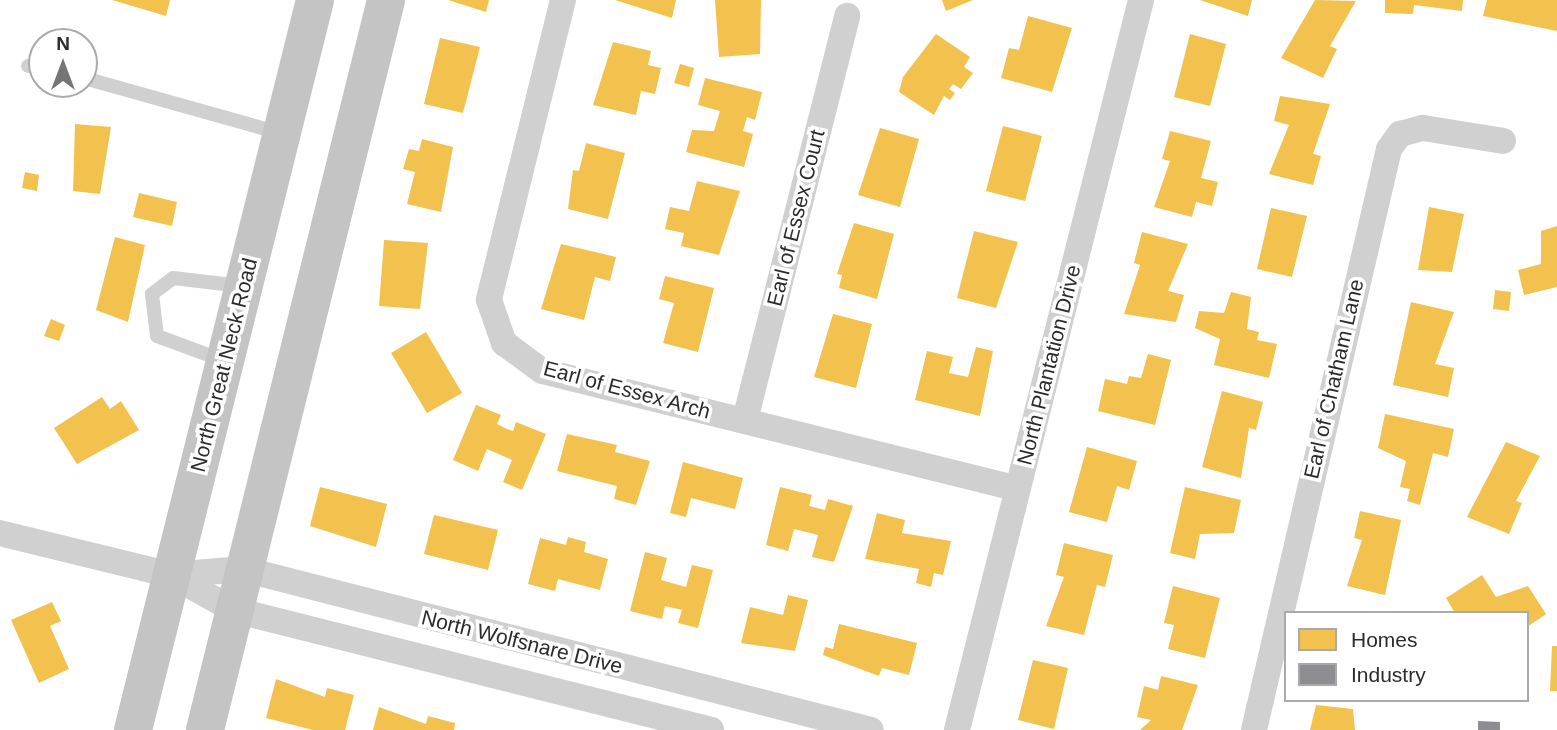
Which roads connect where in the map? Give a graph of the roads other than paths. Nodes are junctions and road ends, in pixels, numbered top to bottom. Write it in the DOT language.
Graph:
graph roads {
  1 [pos="315,0"];
  2 [pos="386,0"];
  3 [pos="563,0"];
  4 [pos="1140,0"];
  5 [pos="847,16"];
  6 [pos="98,82"];
  7 [pos="281,134"];
  8 [pos="1503,141"];
  9 [pos="243,286"];
  10 [pos="225,361"];
  11 [pos="745,420"];
  12 [pos="1018,489"];
  13 [pos="0,533"];
  14 [pos="243,569"];
  15 [pos="171,575"];
  16 [pos="234,610"];
  17 [pos="133,730"];
  18 [pos="205,730"];
  19 [pos="711,730"];
  20 [pos="872,730"];
  21 [pos="957,730"];
  22 [pos="1254,730"];
  1 -- 7 [label="main road, North Great Neck Road"];
  2 -- 14 [label="main road"];
  3 -- 11 [label="street, Earl of Essex Arch"];
  4 -- 12 [label="street, North Plantation Drive"];
  5 -- 11 [label="street, Earl of Essex Court"];
  6 -- 7 [label="lane"];
  7 -- 9 [label="main road, North Great Neck Road"];
  8 -- 22 [label="street, Earl of Chatham Lane"];
  9 -- 10 [label="main road, North Great Neck Road"];
  9 -- 10 [label="lane"];
  10 -- 15 [label="main road, North Great Neck Road"];
  11 -- 12 [label="street, Earl of Essex Arch"];
  12 -- 21 [label="street, North Plantation Drive"];
  13 -- 15 [label="street, North Wolfsnare Drive"];
  14 -- 15 [label="street, North Wolfsnare Drive"];
  14 -- 16 [label="main road"];
  14 -- 20 [label="street, North Wolfsnare Drive"];
  15 -- 16 [label="street, North Wolfsnare Drive"];
  15 -- 17 [label="main road, North Great Neck Road"];
  16 -- 18 [label="main road"];
  16 -- 19 [label="street, North Wolfsnare Drive"];
}
